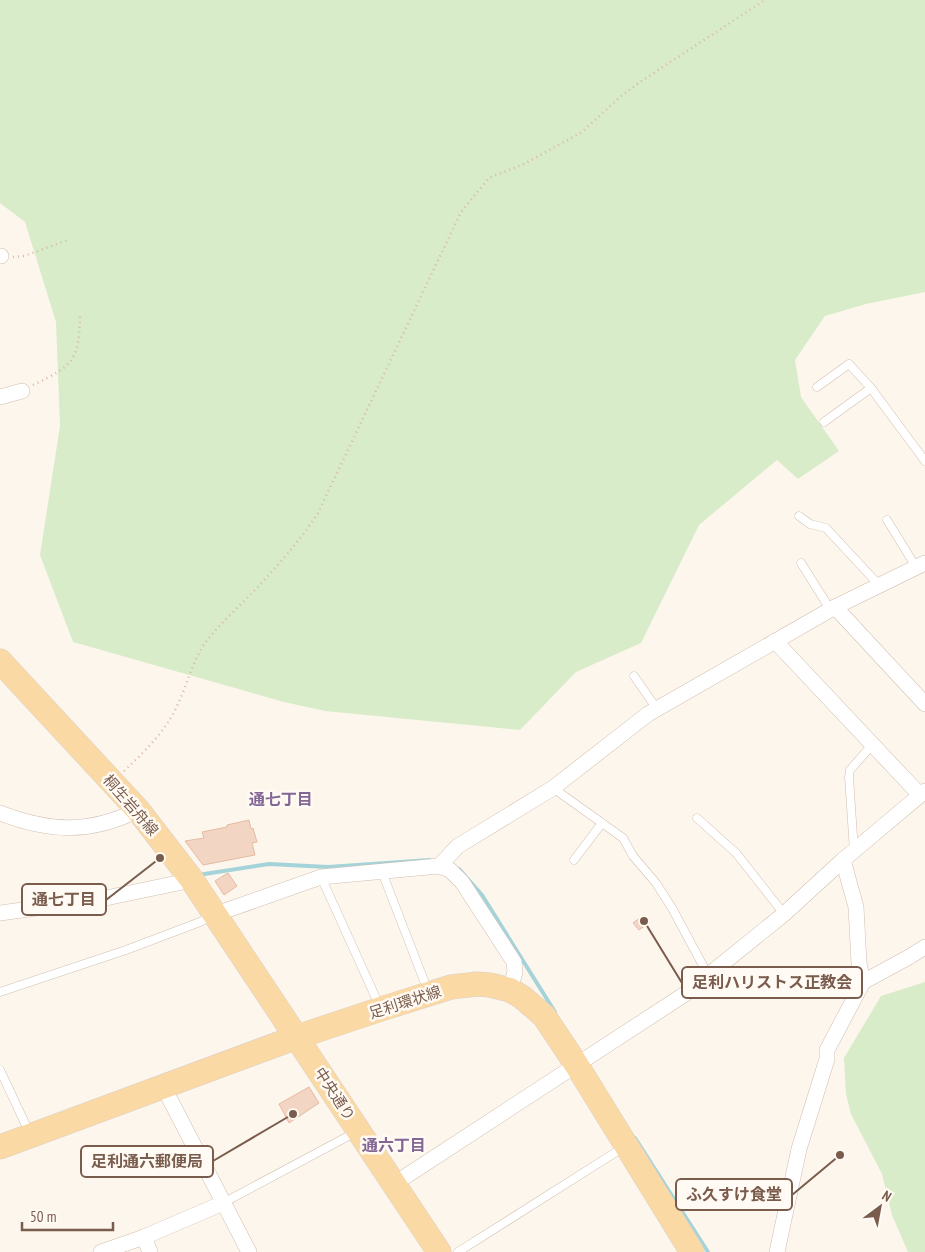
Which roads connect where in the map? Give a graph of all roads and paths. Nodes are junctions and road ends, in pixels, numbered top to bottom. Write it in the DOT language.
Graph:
graph roads {
  1 [pos="765,0"];
  2 [pos="68,240"];
  3 [pos="1,256"];
  4 [pos="80,315"];
  5 [pos="817,387"];
  6 [pos="871,388"];
  7 [pos="22,391"];
  8 [pos="0,397"];
  9 [pos="824,422"];
  10 [pos="925,461"];
  11 [pos="799,516"];
  12 [pos="887,520"];
  13 [pos="801,563"];
  14 [pos="920,565"];
  15 [pos="880,585"];
  16 [pos="832,608"];
  17 [pos="775,640"];
  18 [pos="0,661"];
  19 [pos="634,676"];
  20 [pos="925,704"];
  21 [pos="657,708"];
  22 [pos="872,745"];
  23 [pos="112,782"];
  24 [pos="553,788"];
  25 [pos="922,793"];
  26 [pos="138,810"];
  27 [pos="0,813"];
  28 [pos="697,818"];
  29 [pos="602,823"];
  30 [pos="848,856"];
  31 [pos="574,860"];
  32 [pos="439,866"];
  33 [pos="382,872"];
  34 [pos="321,877"];
  35 [pos="192,880"];
  36 [pos="0,913"];
  37 [pos="216,914"];
  38 [pos="784,914"];
  39 [pos="925,947"];
  40 [pos="909,957"];
  41 [pos="925,960"];
  42 [pos="708,975"];
  43 [pos="863,982"];
  44 [pos="510,990"];
  45 [pos="0,992"];
  46 [pos="429,993"];
  47 [pos="381,1009"];
  48 [pos="297,1037"];
  49 [pos="576,1064"];
  50 [pos="0,1070"];
  51 [pos="163,1086"];
  52 [pos="359,1131"];
  53 [pos="31,1136"];
  54 [pos="626,1146"];
  55 [pos="0,1147"];
  56 [pos="394,1184"];
  57 [pos="223,1202"];
  58 [pos="144,1237"];
  59 [pos="442,1251"];
  60 [pos="101,1252"];
  61 [pos="150,1252"];
  62 [pos="249,1252"];
  63 [pos="692,1252"];
  64 [pos="776,1252"];
  1 -- 23 [label="path"];
  2 -- 3 [label="path"];
  4 -- 7 [label="path"];
  5 -- 6 [label="lane"];
  6 -- 9 [label="lane"];
  6 -- 10 [label="lane"];
  7 -- 8 [label="street"];
  11 -- 15 [label="lane"];
  12 -- 14 [label="lane"];
  13 -- 16 [label="lane"];
  14 -- 15 [label="street"];
  15 -- 16 [label="street"];
  16 -- 17 [label="street"];
  16 -- 20 [label="street"];
  17 -- 21 [label="street"];
  17 -- 22 [label="street"];
  18 -- 23 [label="main road, 桐生岩舟線"];
  19 -- 21 [label="lane"];
  21 -- 24 [label="street"];
  22 -- 25 [label="street"];
  22 -- 30 [label="lane"];
  23 -- 26 [label="main road, 桐生岩舟線"];
  24 -- 29 [label="lane"];
  24 -- 32 [label="street"];
  25 -- 30 [label="street"];
  26 -- 27 [label="street"];
  26 -- 35 [label="main road, 桐生岩舟線"];
  28 -- 38 [label="lane"];
  29 -- 31 [label="lane"];
  29 -- 42 [label="lane"];
  30 -- 38 [label="street"];
  30 -- 43 [label="street"];
  32 -- 33 [label="street"];
  32 -- 44 [label="street"];
  33 -- 34 [label="street"];
  33 -- 46 [label="lane"];
  34 -- 37 [label="street"];
  34 -- 47 [label="lane"];
  35 -- 36 [label="street"];
  35 -- 37 [label="main road, 桐生岩舟線"];
  37 -- 45 [label="lane"];
  37 -- 48 [label="main road, 桐生岩舟線"];
  38 -- 42 [label="street"];
  39 -- 40 [label="street"];
  40 -- 41 [label="street"];
  40 -- 43 [label="street"];
  42 -- 49 [label="street"];
  43 -- 64 [label="street"];
  44 -- 46 [label="main road, 足利環状線"];
  44 -- 49 [label="main road, 足利環状線"];
  46 -- 47 [label="main road, 足利環状線"];
  47 -- 48 [label="main road, 足利環状線"];
  48 -- 51 [label="main road, 足利環状線"];
  48 -- 52 [label="main road, 中央通り"];
  49 -- 54 [label="main road, 足利環状線"];
  49 -- 56 [label="street"];
  50 -- 53 [label="lane"];
  51 -- 53 [label="main road, 足利環状線"];
  51 -- 57 [label="street"];
  52 -- 56 [label="main road, 中央通り"];
  52 -- 57 [label="lane"];
  53 -- 55 [label="main road, 足利環状線"];
  54 -- 59 [label="lane"];
  54 -- 63 [label="main road, 足利環状線"];
  56 -- 59 [label="main road, 中央通り"];
  57 -- 58 [label="street"];
  57 -- 62 [label="street"];
  58 -- 60 [label="street"];
  58 -- 61 [label="street"];
}
